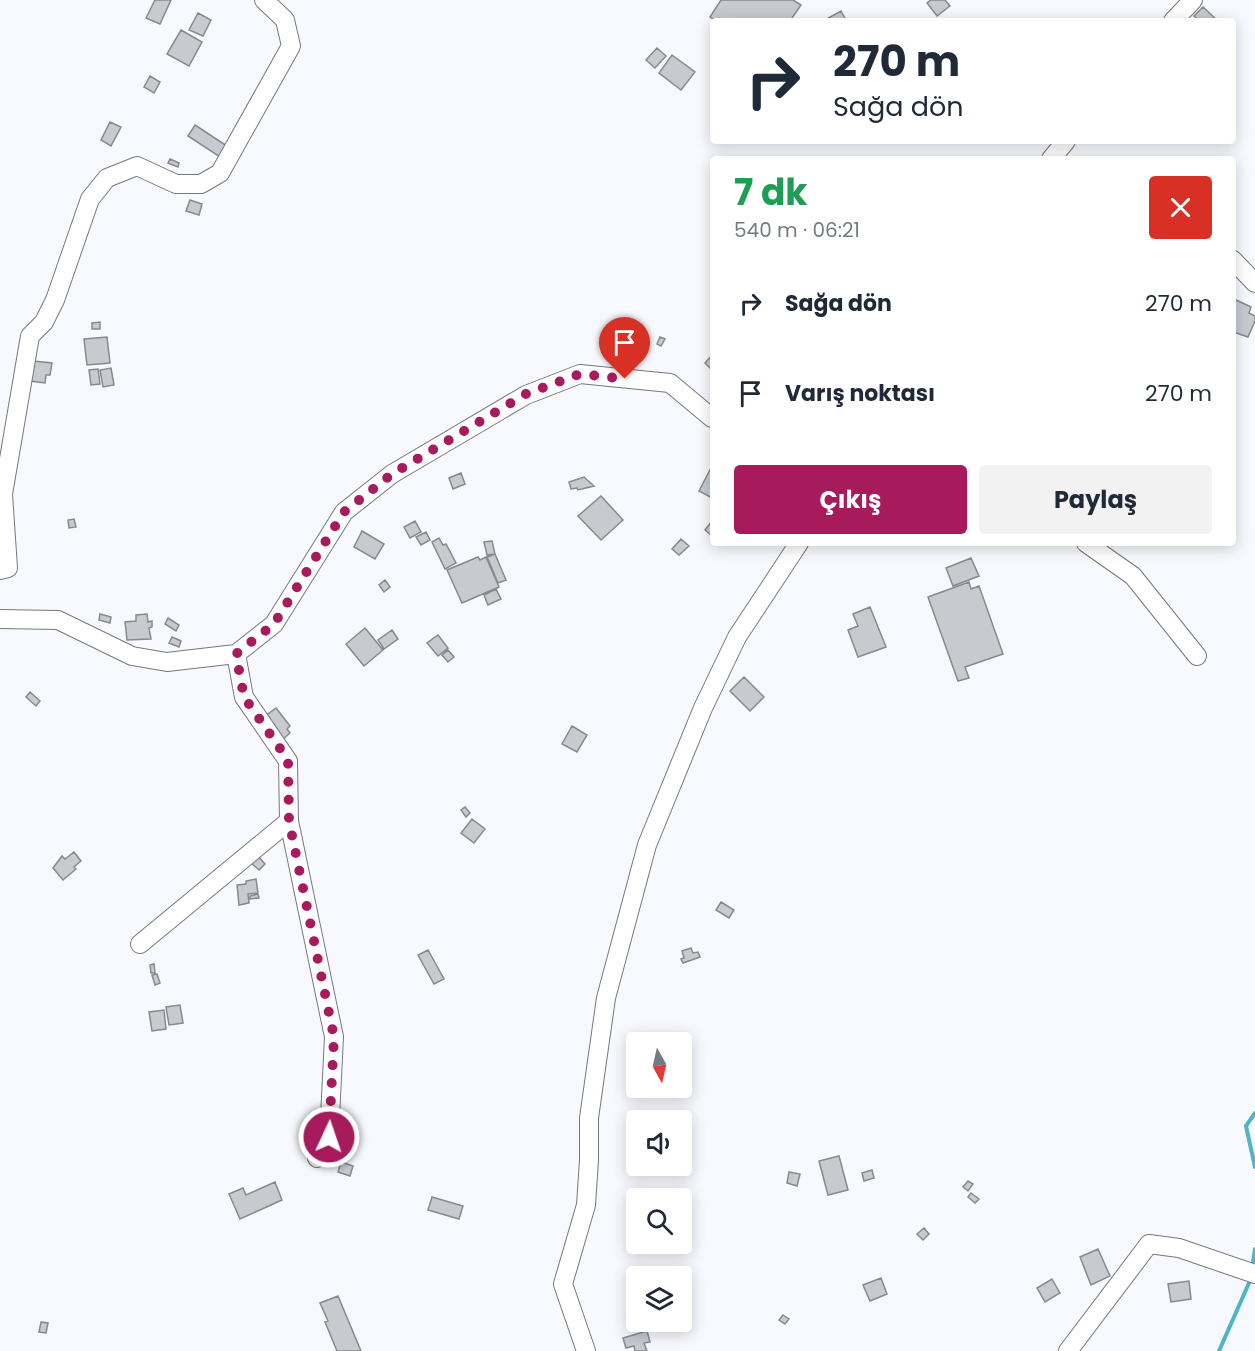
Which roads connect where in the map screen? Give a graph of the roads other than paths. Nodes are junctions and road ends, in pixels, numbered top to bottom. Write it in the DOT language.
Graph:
graph roads {
  1 [pos="264,0"];
  2 [pos="1193,0"];
  3 [pos="1176,18"];
  4 [pos="1064,144"];
  5 [pos="1054,156"];
  6 [pos="1236,263"];
  7 [pos="1255,283"];
  8 [pos="710,416"];
  9 [pos="797,546"];
  10 [pos="1090,546"];
  11 [pos="0,570"];
  12 [pos="0,619"];
  13 [pos="236,654"];
  14 [pos="1197,656"];
  15 [pos="289,821"];
  16 [pos="140,944"];
  17 [pos="317,1158"];
  18 [pos="1255,1274"];
  19 [pos="586,1351"];
  20 [pos="1068,1351"];
  1 -- 11 [label="street"];
  2 -- 3 [label="street"];
  4 -- 5 [label="street"];
  6 -- 7 [label="street"];
  8 -- 13 [label="street"];
  9 -- 19 [label="street"];
  10 -- 14 [label="street"];
  12 -- 13 [label="street"];
  13 -- 15 [label="street"];
  15 -- 16 [label="street"];
  15 -- 17 [label="street"];
  18 -- 20 [label="street"];
}
